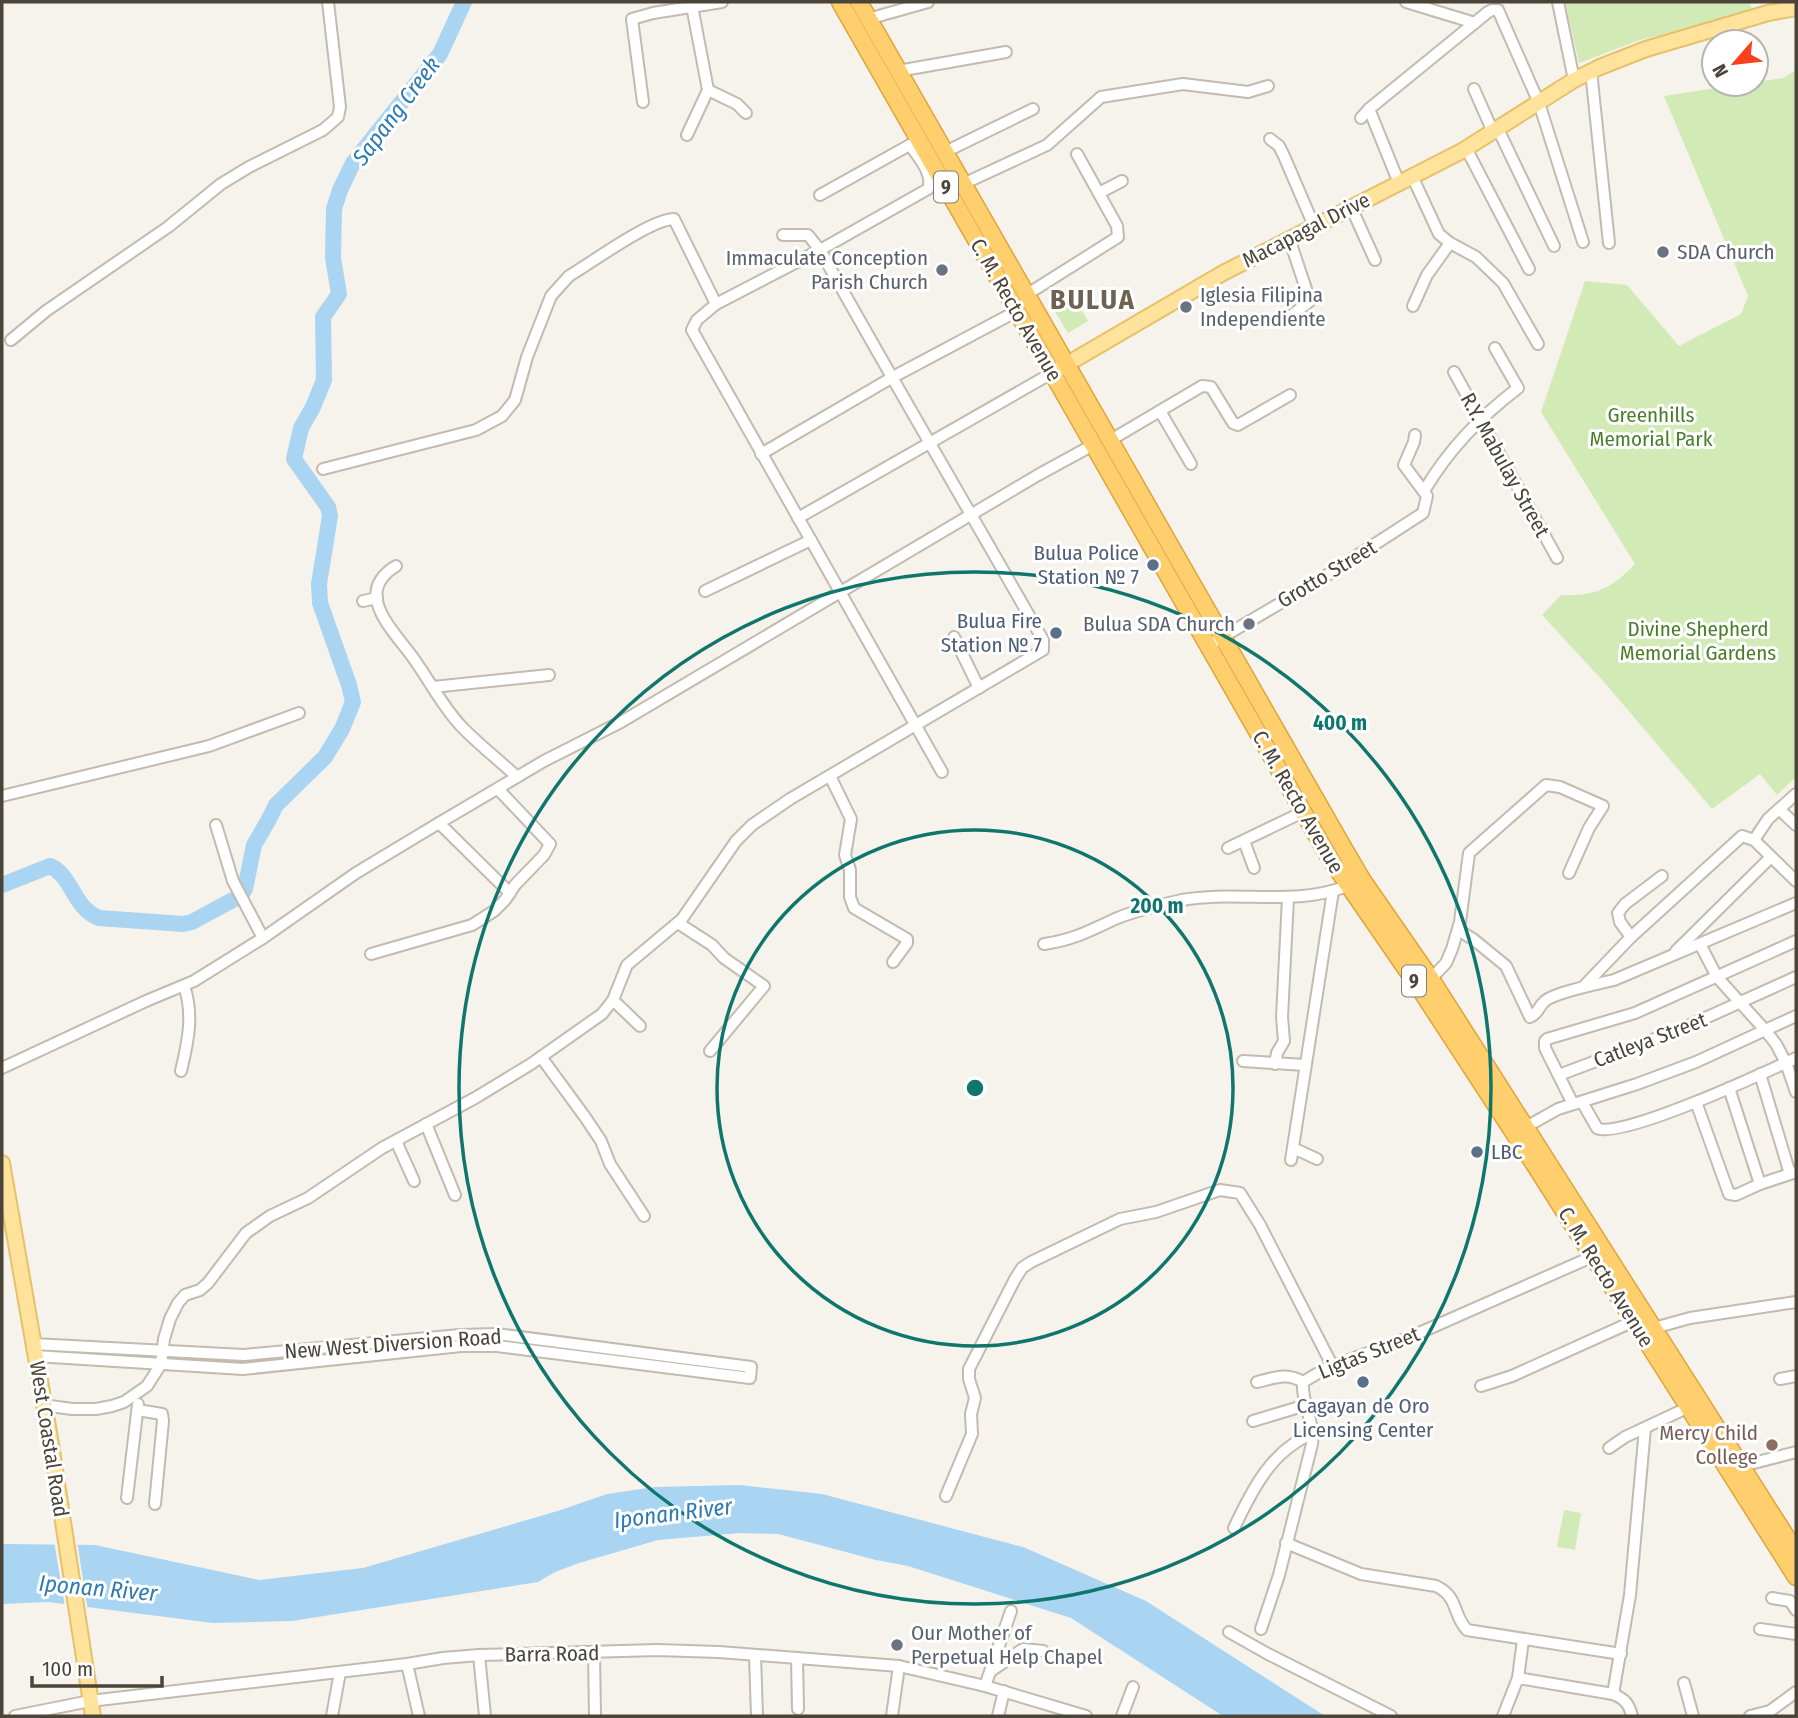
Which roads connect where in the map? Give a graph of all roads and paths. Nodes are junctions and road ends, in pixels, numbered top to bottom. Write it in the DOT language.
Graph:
graph roads {
  1 [pos="328,2"];
  2 [pos="722,2"];
  3 [pos="840,2"];
  4 [pos="859,2"];
  5 [pos="928,2"];
  6 [pos="1406,2"];
  7 [pos="1559,2"];
  8 [pos="692,6"];
  9 [pos="1796,8"];
  10 [pos="868,19"];
  11 [pos="1475,23"];
  12 [pos="1006,52"];
  13 [pos="898,71"];
  14 [pos="1591,71"];
  15 [pos="1574,80"];
  16 [pos="1268,86"];
  17 [pos="1474,89"];
  18 [pos="708,90"];
  19 [pos="643,102"];
  20 [pos="1539,103"];
  21 [pos="1033,109"];
  22 [pos="1369,109"];
  23 [pos="746,113"];
  24 [pos="1361,118"];
  25 [pos="1496,130"];
  26 [pos="687,135"];
  27 [pos="921,138"];
  28 [pos="1270,139"];
  29 [pos="1466,148"];
  30 [pos="945,152"];
  31 [pos="1077,154"];
  32 [pos="1405,179"];
  33 [pos="1122,181"];
  34 [pos="962,192"];
  35 [pos="1099,193"];
  36 [pos="820,195"];
  37 [pos="1351,207"];
  38 [pos="1314,226"];
  39 [pos="783,235"];
  40 [pos="1289,239"];
  41 [pos="1583,242"];
  42 [pos="1450,243"];
  43 [pos="1609,243"];
  44 [pos="1554,246"];
  45 [pos="820,250"];
  46 [pos="1375,260"];
  47 [pos="1529,269"];
  48 [pos="1026,295"];
  49 [pos="716,304"];
  50 [pos="1413,306"];
  51 [pos="1017,311"];
  52 [pos="1283,322"];
  53 [pos="11,340"];
  54 [pos="1538,344"];
  55 [pos="1495,348"];
  56 [pos="1059,369"];
  57 [pos="1454,372"];
  58 [pos="893,377"];
  59 [pos="1290,395"];
  60 [pos="1160,411"];
  61 [pos="1480,419"];
  62 [pos="1415,435"];
  63 [pos="928,443"];
  64 [pos="1101,443"];
  65 [pos="761,454"];
  66 [pos="1191,464"];
  67 [pos="323,469"];
  68 [pos="1424,491"];
  69 [pos="972,515"];
  70 [pos="798,518"];
  71 [pos="811,540"];
  72 [pos="1557,558"];
  73 [pos="396,566"];
  74 [pos="705,591"];
  75 [pos="841,591"];
  76 [pos="377,598"];
  77 [pos="363,601"];
  78 [pos="954,637"];
  79 [pos="1216,641"];
  80 [pos="549,675"];
  81 [pos="433,687"];
  82 [pos="979,688"];
  83 [pos="299,713"];
  84 [pos="916,724"];
  85 [pos="942,772"];
  86 [pos="830,776"];
  87 [pos="517,777"];
  88 [pos="498,789"];
  89 [pos="1796,794"];
  90 [pos="2,796"];
  91 [pos="1779,809"];
  92 [pos="1303,812"];
  93 [pos="439,822"];
  94 [pos="216,825"];
  95 [pos="1796,825"];
  96 [pos="1754,840"];
  97 [pos="1244,841"];
  98 [pos="1228,848"];
  99 [pos="1771,858"];
  100 [pos="1254,868"];
  101 [pos="1569,873"];
  102 [pos="1662,876"];
  103 [pos="1796,881"];
  104 [pos="1340,888"];
  105 [pos="510,893"];
  106 [pos="1287,898"];
  107 [pos="1796,903"];
  108 [pos="678,923"];
  109 [pos="1458,930"];
  110 [pos="1632,937"];
  111 [pos="263,938"];
  112 [pos="1796,941"];
  113 [pos="1044,944"];
  114 [pos="1700,944"];
  115 [pos="371,954"];
  116 [pos="1670,957"];
  117 [pos="893,962"];
  118 [pos="1796,976"];
  119 [pos="1717,977"];
  120 [pos="1426,984"];
  121 [pos="184,986"];
  122 [pos="1584,986"];
  123 [pos="613,1000"];
  124 [pos="1740,1004"];
  125 [pos="1796,1016"];
  126 [pos="640,1026"];
  127 [pos="1765,1030"];
  128 [pos="710,1051"];
  129 [pos="541,1058"];
  130 [pos="1791,1060"];
  131 [pos="1243,1061"];
  132 [pos="1275,1064"];
  133 [pos="1305,1065"];
  134 [pos="2,1068"];
  135 [pos="181,1071"];
  136 [pos="1760,1074"];
  137 [pos="1559,1075"];
  138 [pos="1729,1088"];
  139 [pos="1796,1092"];
  140 [pos="1696,1102"];
  141 [pos="1577,1103"];
  142 [pos="426,1124"];
  143 [pos="1528,1130"];
  144 [pos="396,1140"];
  145 [pos="1293,1148"];
  146 [pos="1317,1159"];
  147 [pos="1291,1160"];
  148 [pos="2,1163"];
  149 [pos="1793,1173"];
  150 [pos="414,1181"];
  151 [pos="1760,1184"];
  152 [pos="455,1195"];
  153 [pos="643,1216"];
  154 [pos="1599,1254"];
  155 [pos="1796,1302"];
  156 [pos="1634,1321"];
  157 [pos="1654,1328"];
  158 [pos="34,1350"];
  159 [pos="163,1351"];
  160 [pos="161,1364"];
  161 [pos="1333,1367"];
  162 [pos="1796,1376"];
  163 [pos="1780,1380"];
  164 [pos="1257,1382"];
  165 [pos="1303,1382"];
  166 [pos="1481,1386"];
  167 [pos="136,1395"];
  168 [pos="43,1405"];
  169 [pos="1307,1405"];
  170 [pos="1689,1407"];
  171 [pos="138,1410"];
  172 [pos="1253,1421"];
  173 [pos="1645,1428"];
  174 [pos="1314,1433"];
  175 [pos="1609,1448"];
  176 [pos="1796,1452"];
  177 [pos="1742,1466"];
  178 [pos="946,1496"];
  179 [pos="127,1499"];
  180 [pos="155,1504"];
  181 [pos="1234,1528"];
  182 [pos="1286,1543"];
  183 [pos="1796,1552"];
  184 [pos="1796,1577"];
  185 [pos="1772,1598"];
  186 [pos="1796,1610"];
  187 [pos="1011,1611"];
  188 [pos="1261,1629"];
  189 [pos="1760,1629"];
  190 [pos="1796,1631"];
  191 [pos="1229,1632"];
  192 [pos="1523,1640"];
  193 [pos="1043,1651"];
  194 [pos="594,1653"];
  195 [pos="1621,1654"];
  196 [pos="479,1655"];
  197 [pos="755,1656"];
  198 [pos="797,1658"];
  199 [pos="407,1664"];
  200 [pos="899,1666"];
  201 [pos="991,1671"];
  202 [pos="340,1672"];
  203 [pos="1518,1678"];
  204 [pos="1684,1683"];
  205 [pos="985,1686"];
  206 [pos="1133,1687"];
  207 [pos="1004,1691"];
  208 [pos="1796,1692"];
  209 [pos="1613,1694"];
  210 [pos="90,1701"];
  211 [pos="798,1709"];
  212 [pos="15,1716"];
  213 [pos="93,1716"];
  214 [pos="332,1716"];
  215 [pos="419,1716"];
  216 [pos="485,1716"];
  217 [pos="595,1716"];
  218 [pos="757,1716"];
  219 [pos="892,1716"];
  220 [pos="998,1716"];
  221 [pos="1086,1716"];
  222 [pos="1122,1716"];
  223 [pos="1391,1716"];
  224 [pos="1503,1716"];
  225 [pos="1632,1716"];
  226 [pos="1693,1716"];
  227 [pos="1750,1716"];
  1 -- 53 [label="street"];
  2 -- 8 [label="street"];
  3 -- 27 [label="highway, C. M. Recto Avenue / 9"];
  4 -- 10 [label="highway, C. M. Recto Avenue / 9"];
  5 -- 10 [label="street"];
  6 -- 11 [label="street"];
  7 -- 15 [label="street"];
  8 -- 18 [label="street"];
  8 -- 19 [label="street"];
  9 -- 14 [label="main road, Macapagal Drive"];
  10 -- 13 [label="highway, C. M. Recto Avenue / 9"];
  11 -- 20 [label="street"];
  11 -- 22 [label="street"];
  12 -- 13 [label="street"];
  13 -- 27 [label="highway, C. M. Recto Avenue / 9"];
  14 -- 15 [label="main road, Macapagal Drive"];
  14 -- 43 [label="street"];
  15 -- 20 [label="main road, Macapagal Drive"];
  16 -- 34 [label="street"];
  17 -- 25 [label="street"];
  18 -- 23 [label="street"];
  18 -- 26 [label="street"];
  20 -- 25 [label="main road, Macapagal Drive"];
  20 -- 41 [label="street"];
  21 -- 30 [label="street"];
  22 -- 24 [label="street"];
  22 -- 32 [label="street"];
  25 -- 29 [label="main road, Macapagal Drive"];
  25 -- 44 [label="street"];
  27 -- 30 [label="highway, C. M. Recto Avenue / 9"];
  27 -- 34 [label="highway, C. M. Recto Avenue / 9"];
  27 -- 36 [label="street"];
  27 -- 45 [label="street"];
  28 -- 38 [label="street"];
  29 -- 32 [label="main road, Macapagal Drive"];
  29 -- 47 [label="street"];
  30 -- 34 [label="highway, C. M. Recto Avenue / 9"];
  31 -- 35 [label="street"];
  32 -- 37 [label="main road, Macapagal Drive"];
  32 -- 42 [label="street"];
  33 -- 35 [label="street"];
  34 -- 48 [label="highway, C. M. Recto Avenue / 9"];
  34 -- 51 [label="highway, C. M. Recto Avenue / 9"];
  35 -- 48 [label="street"];
  37 -- 38 [label="main road, Macapagal Drive"];
  37 -- 46 [label="street"];
  38 -- 40 [label="main road, Macapagal Drive"];
  39 -- 45 [label="street"];
  40 -- 52 [label="street"];
  40 -- 56 [label="main road, Macapagal Drive"];
  42 -- 50 [label="street"];
  42 -- 54 [label="street"];
  45 -- 49 [label="street"];
  45 -- 58 [label="street"];
  48 -- 56 [label="highway, C. M. Recto Avenue / 9"];
  49 -- 65 [label="street"];
  49 -- 67 [label="street"];
  51 -- 56 [label="highway, C. M. Recto Avenue / 9"];
  51 -- 58 [label="street"];
  55 -- 61 [label="street, Grotto Street"];
  56 -- 63 [label="street, Macapagal Drive"];
  56 -- 64 [label="highway, C. M. Recto Avenue / 9"];
  57 -- 61 [label="street, R.Y. Mabulay Street"];
  58 -- 63 [label="street"];
  58 -- 65 [label="street"];
  59 -- 60 [label="street"];
  60 -- 64 [label="street"];
  60 -- 66 [label="street"];
  61 -- 68 [label="street, Grotto Street"];
  61 -- 72 [label="street, R.Y. Mabulay Street"];
  62 -- 68 [label="street"];
  63 -- 69 [label="street"];
  63 -- 70 [label="street, Macapagal Drive"];
  64 -- 69 [label="street"];
  64 -- 79 [label="highway, C. M. Recto Avenue / 9"];
  65 -- 70 [label="street"];
  68 -- 79 [label="street, Grotto Street"];
  69 -- 75 [label="street"];
  69 -- 82 [label="street"];
  70 -- 71 [label="street"];
  71 -- 74 [label="street"];
  71 -- 75 [label="street"];
  73 -- 76 [label="street"];
  75 -- 84 [label="street"];
  75 -- 87 [label="street"];
  76 -- 77 [label="street"];
  76 -- 81 [label="street"];
  78 -- 82 [label="street"];
  79 -- 92 [label="highway, C. M. Recto Avenue / 9"];
  79 -- 120 [label="highway, C. M. Recto Avenue / 9"];
  80 -- 81 [label="street"];
  81 -- 87 [label="street"];
  82 -- 84 [label="street"];
  83 -- 90 [label="street"];
  84 -- 85 [label="street"];
  84 -- 86 [label="street"];
  86 -- 108 [label="street"];
  86 -- 117 [label="street"];
  87 -- 88 [label="street"];
  88 -- 93 [label="street"];
  88 -- 105 [label="street"];
  89 -- 91 [label="street"];
  91 -- 95 [label="street"];
  91 -- 96 [label="street"];
  92 -- 97 [label="street"];
  92 -- 104 [label="highway, C. M. Recto Avenue / 9"];
  93 -- 105 [label="street"];
  93 -- 111 [label="street"];
  94 -- 111 [label="street"];
  96 -- 99 [label="street"];
  96 -- 110 [label="street"];
  97 -- 98 [label="street"];
  97 -- 100 [label="street"];
  99 -- 103 [label="street"];
  99 -- 116 [label="street"];
  101 -- 109 [label="street"];
  102 -- 110 [label="street"];
  104 -- 106 [label="street"];
  104 -- 120 [label="highway, C. M. Recto Avenue / 9"];
  104 -- 133 [label="street"];
  105 -- 115 [label="street"];
  106 -- 113 [label="street"];
  106 -- 132 [label="street"];
  107 -- 114 [label="street"];
  108 -- 123 [label="street"];
  108 -- 128 [label="street"];
  109 -- 120 [label="street"];
  109 -- 122 [label="street"];
  110 -- 122 [label="street"];
  111 -- 121 [label="street"];
  112 -- 119 [label="street"];
  114 -- 116 [label="street"];
  114 -- 119 [label="street"];
  116 -- 122 [label="street"];
  118 -- 124 [label="street, Catleya Street"];
  119 -- 124 [label="street"];
  119 -- 137 [label="street"];
  120 -- 143 [label="highway, C. M. Recto Avenue / 9"];
  120 -- 154 [label="highway, C. M. Recto Avenue / 9"];
  121 -- 134 [label="street"];
  121 -- 135 [label="street"];
  123 -- 126 [label="street"];
  123 -- 129 [label="street"];
  124 -- 127 [label="street"];
  124 -- 137 [label="street, Catleya Street"];
  125 -- 127 [label="street"];
  127 -- 130 [label="street"];
  127 -- 141 [label="street"];
  129 -- 142 [label="street"];
  129 -- 153 [label="street"];
  130 -- 136 [label="street"];
  130 -- 139 [label="street"];
  131 -- 132 [label="street"];
  132 -- 133 [label="street"];
  133 -- 145 [label="street"];
  136 -- 138 [label="street"];
  136 -- 149 [label="street"];
  137 -- 141 [label="street"];
  138 -- 140 [label="street"];
  138 -- 151 [label="street"];
  140 -- 141 [label="street"];
  140 -- 151 [label="street"];
  141 -- 143 [label="street"];
  142 -- 144 [label="street"];
  142 -- 152 [label="street"];
  143 -- 154 [label="highway, C. M. Recto Avenue / 9"];
  144 -- 150 [label="street"];
  144 -- 159 [label="street"];
  145 -- 146 [label="street"];
  145 -- 147 [label="street"];
  148 -- 158 [label="main road, West Coastal Road"];
  149 -- 151 [label="street"];
  154 -- 156 [label="highway, C. M. Recto Avenue / 9"];
  154 -- 157 [label="highway, C. M. Recto Avenue / 9"];
  154 -- 161 [label="street, Ligtas Street"];
  155 -- 157 [label="street"];
  156 -- 166 [label="street"];
  156 -- 170 [label="highway, C. M. Recto Avenue / 9"];
  157 -- 177 [label="highway, C. M. Recto Avenue / 9"];
  158 -- 159 [label="street, New West Diversion Road"];
  158 -- 160 [label="street, New West Diversion Road"];
  158 -- 168 [label="main road, West Coastal Road"];
  159 -- 160 [label="street"];
  159 -- 160 [label="street, New West Diversion Road"];
  160 -- 167 [label="street"];
  161 -- 165 [label="street, Ligtas Street"];
  161 -- 178 [label="street"];
  162 -- 163 [label="street"];
  164 -- 165 [label="street"];
  165 -- 169 [label="street, Ligtas Street"];
  167 -- 168 [label="street"];
  167 -- 171 [label="street"];
  168 -- 210 [label="main road, West Coastal Road"];
  169 -- 172 [label="street"];
  169 -- 174 [label="street, Ligtas Street"];
  170 -- 173 [label="street"];
  170 -- 184 [label="highway, C. M. Recto Avenue / 9"];
  171 -- 179 [label="street"];
  171 -- 180 [label="street"];
  173 -- 175 [label="street"];
  173 -- 195 [label="street"];
  174 -- 181 [label="street"];
  174 -- 182 [label="street, Ligtas Street"];
  176 -- 177 [label="street"];
  177 -- 183 [label="highway, C. M. Recto Avenue / 9"];
  182 -- 188 [label="street, Ligtas Street"];
  182 -- 192 [label="street"];
  185 -- 186 [label="street"];
  187 -- 201 [label="street"];
  189 -- 190 [label="street"];
  191 -- 223 [label="street"];
  192 -- 195 [label="street"];
  192 -- 203 [label="street"];
  193 -- 201 [label="street"];
  194 -- 196 [label="street, Barra Road"];
  194 -- 197 [label="street, Barra Road"];
  194 -- 217 [label="street"];
  195 -- 209 [label="street"];
  196 -- 199 [label="street, Barra Road"];
  196 -- 216 [label="street"];
  197 -- 198 [label="street, Barra Road"];
  197 -- 218 [label="street"];
  198 -- 200 [label="street, Barra Road"];
  198 -- 211 [label="street"];
  199 -- 202 [label="street, Barra Road"];
  199 -- 215 [label="street"];
  200 -- 205 [label="street, Barra Road"];
  200 -- 219 [label="street"];
  201 -- 205 [label="street"];
  202 -- 210 [label="street, Barra Road"];
  202 -- 214 [label="street"];
  203 -- 209 [label="street"];
  203 -- 224 [label="street"];
  204 -- 226 [label="street"];
  205 -- 207 [label="street, Barra Road"];
  206 -- 222 [label="street"];
  207 -- 220 [label="street"];
  207 -- 221 [label="street, Barra Road"];
  208 -- 227 [label="street"];
  209 -- 225 [label="street"];
  210 -- 212 [label="street, Barra Road"];
  210 -- 213 [label="main road, West Coastal Road"];
}
